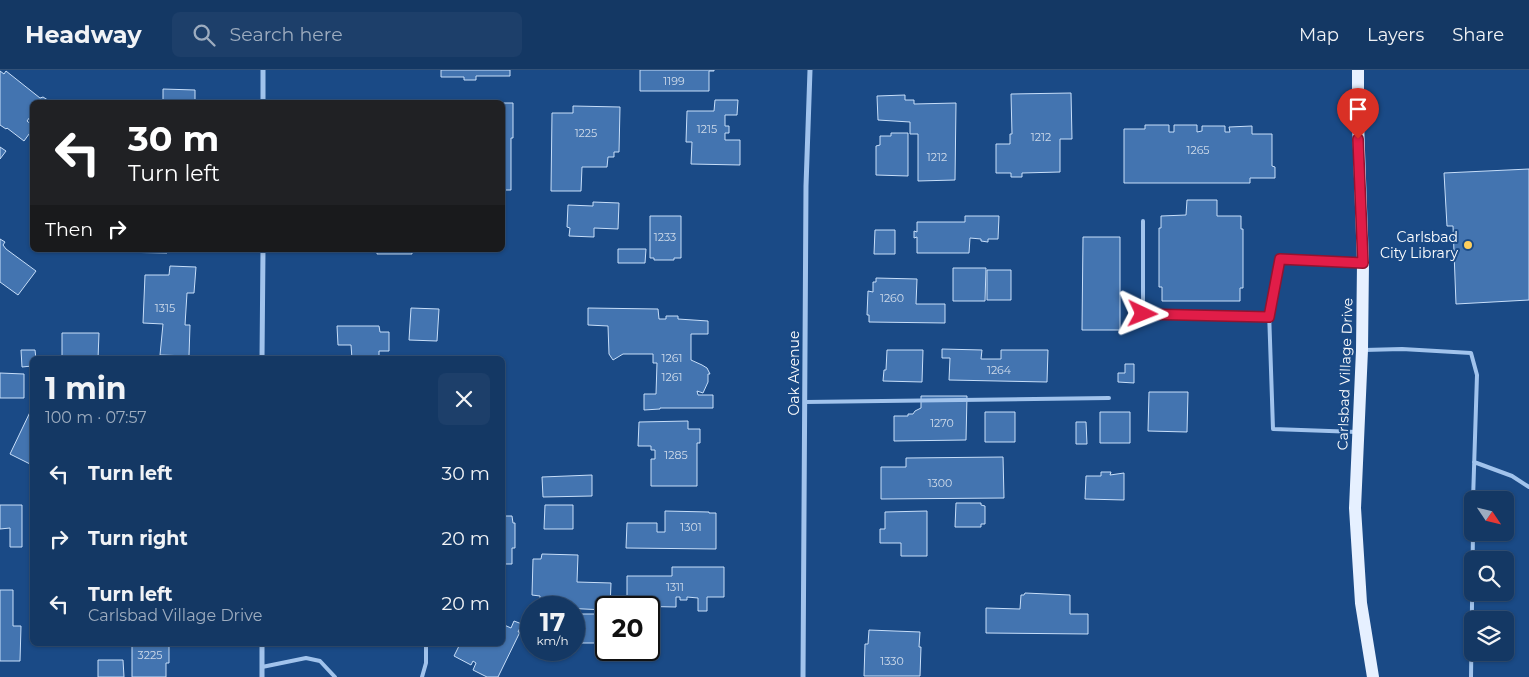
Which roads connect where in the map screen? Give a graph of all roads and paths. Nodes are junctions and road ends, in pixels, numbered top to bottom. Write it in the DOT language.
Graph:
graph roads {
  1 [pos="263,70"];
  2 [pos="810,70"];
  3 [pos="1358,70"];
  4 [pos="263,100"];
  5 [pos="1143,222"];
  6 [pos="263,252"];
  7 [pos="1363,263"];
  8 [pos="1269,317"];
  9 [pos="1362,350"];
  10 [pos="262,356"];
  11 [pos="1109,398"];
  12 [pos="805,402"];
  13 [pos="1359,432"];
  14 [pos="1474,462"];
  15 [pos="1529,487"];
  16 [pos="1473,491"];
  17 [pos="1473,541"];
  18 [pos="262,646"];
  19 [pos="426,646"];
  20 [pos="262,667"];
  21 [pos="262,677"];
  22 [pos="335,677"];
  23 [pos="422,677"];
  24 [pos="803,677"];
  25 [pos="1373,677"];
  26 [pos="1471,677"];
  1 -- 4 [label="street"];
  2 -- 12 [label="street, Oak Avenue"];
  3 -- 7 [label="main road, Carlsbad Village Drive"];
  5 -- 8 [label="lane"];
  6 -- 10 [label="street"];
  7 -- 8 [label="lane"];
  7 -- 9 [label="main road, Carlsbad Village Drive"];
  8 -- 13 [label="lane"];
  9 -- 13 [label="main road, Carlsbad Village Drive"];
  9 -- 14 [label="lane"];
  11 -- 12 [label="lane"];
  12 -- 24 [label="street, Oak Avenue"];
  13 -- 25 [label="main road, Carlsbad Village Drive"];
  14 -- 15 [label="lane"];
  14 -- 16 [label="lane"];
  17 -- 26 [label="lane"];
  18 -- 20 [label="street"];
  19 -- 23 [label="lane"];
  20 -- 21 [label="street"];
  20 -- 22 [label="lane"];
}
